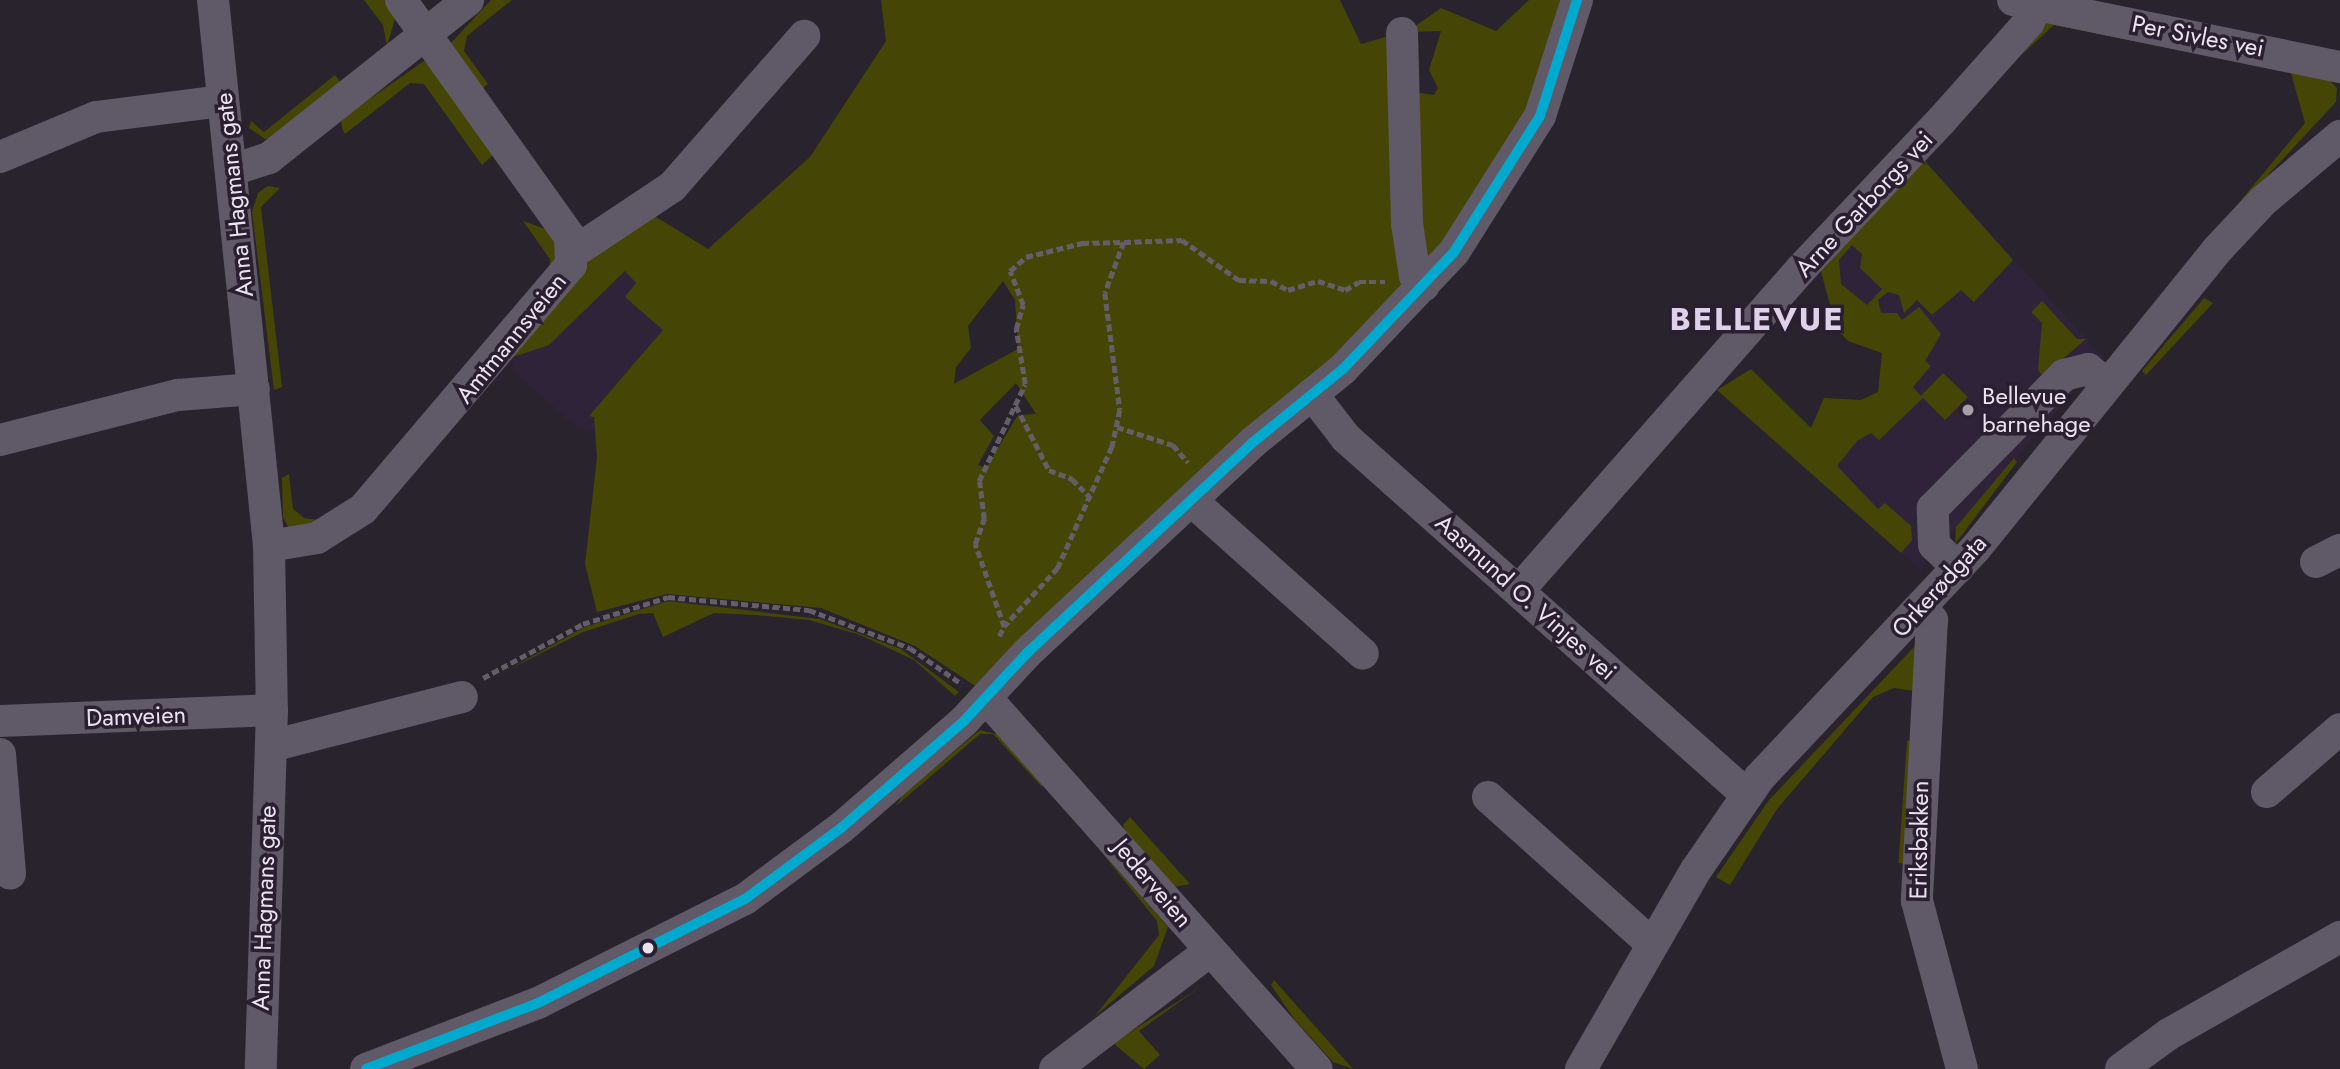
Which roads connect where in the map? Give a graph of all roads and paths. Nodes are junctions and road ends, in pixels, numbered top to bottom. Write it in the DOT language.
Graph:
graph roads {
  1 [pos="213,0"];
  2 [pos="401,0"];
  3 [pos="468,0"];
  4 [pos="1577,0"];
  5 [pos="2023,1"];
  6 [pos="427,33"];
  7 [pos="1402,33"];
  8 [pos="804,36"];
  9 [pos="2340,67"];
  10 [pos="223,100"];
  11 [pos="2340,136"];
  12 [pos="0,157"];
  13 [pos="233,170"];
  14 [pos="1124,242"];
  15 [pos="574,252"];
  16 [pos="1424,286"];
  17 [pos="2107,384"];
  18 [pos="254,389"];
  19 [pos="1312,394"];
  20 [pos="1016,405"];
  21 [pos="1117,427"];
  22 [pos="0,440"];
  23 [pos="1198,495"];
  24 [pos="1090,497"];
  25 [pos="269,546"];
  26 [pos="1958,568"];
  27 [pos="1520,589"];
  28 [pos="1922,608"];
  29 [pos="1004,627"];
  30 [pos="993,647"];
  31 [pos="1363,654"];
  32 [pos="964,675"];
  33 [pos="957,679"];
  34 [pos="462,696"];
  35 [pos="986,698"];
  36 [pos="272,710"];
  37 [pos="0,722"];
  38 [pos="2340,729"];
  39 [pos="271,746"];
  40 [pos="0,754"];
  41 [pos="2267,792"];
  42 [pos="1746,794"];
  43 [pos="1488,797"];
  44 [pos="10,874"];
  45 [pos="2340,937"];
  46 [pos="1652,944"];
  47 [pos="1210,951"];
  48 [pos="261,1069"];
  49 [pos="366,1069"];
  50 [pos="1055,1069"];
  51 [pos="1318,1069"];
  52 [pos="1581,1069"];
  53 [pos="1962,1069"];
  54 [pos="2121,1069"];
  1 -- 10 [label="street, Anna Hagmans gate"];
  2 -- 6 [label="street, Amtmannsveien"];
  3 -- 6 [label="street"];
  4 -- 16 [label="street"];
  5 -- 9 [label="street, Per Sivles vei"];
  5 -- 27 [label="street, Arne Garborgs vei"];
  6 -- 13 [label="street"];
  6 -- 15 [label="street, Amtmannsveien"];
  7 -- 16 [label="street"];
  8 -- 15 [label="street"];
  10 -- 12 [label="street"];
  10 -- 13 [label="street, Anna Hagmans gate"];
  11 -- 17 [label="street, Orkerødgata"];
  13 -- 18 [label="street, Anna Hagmans gate"];
  14 -- 16 [label="path"];
  14 -- 20 [label="path"];
  14 -- 21 [label="path"];
  15 -- 25 [label="street, Amtmannsveien"];
  16 -- 19 [label="street"];
  17 -- 26 [label="street, Orkerødgata"];
  17 -- 26 [label="street"];
  18 -- 22 [label="street"];
  18 -- 25 [label="street, Anna Hagmans gate"];
  19 -- 23 [label="street"];
  19 -- 27 [label="street, Aasmund O. Vinjes vei"];
  20 -- 24 [label="path"];
  20 -- 29 [label="path"];
  21 -- 23 [label="path"];
  21 -- 24 [label="path"];
  23 -- 31 [label="street"];
  23 -- 35 [label="street"];
  24 -- 29 [label="path"];
  25 -- 36 [label="street, Anna Hagmans gate"];
  26 -- 28 [label="street, Orkerødgata"];
  27 -- 42 [label="street, Aasmund O. Vinjes vei"];
  28 -- 42 [label="street, Orkerødgata"];
  28 -- 53 [label="street, Eriksbakken"];
  29 -- 30 [label="path"];
  32 -- 33 [label="path"];
  33 -- 34 [label="path"];
  33 -- 35 [label="path"];
  34 -- 39 [label="street"];
  35 -- 47 [label="street, Jederveien"];
  35 -- 49 [label="street"];
  36 -- 37 [label="street, Damveien"];
  36 -- 39 [label="street, Anna Hagmans gate"];
  38 -- 41 [label="street"];
  39 -- 48 [label="street, Anna Hagmans gate"];
  40 -- 44 [label="street"];
  42 -- 46 [label="street, Orkerødgata"];
  43 -- 46 [label="street"];
  45 -- 54 [label="street"];
  46 -- 52 [label="street, Orkerødgata"];
  47 -- 50 [label="street"];
  47 -- 51 [label="street, Jederveien"];
}
